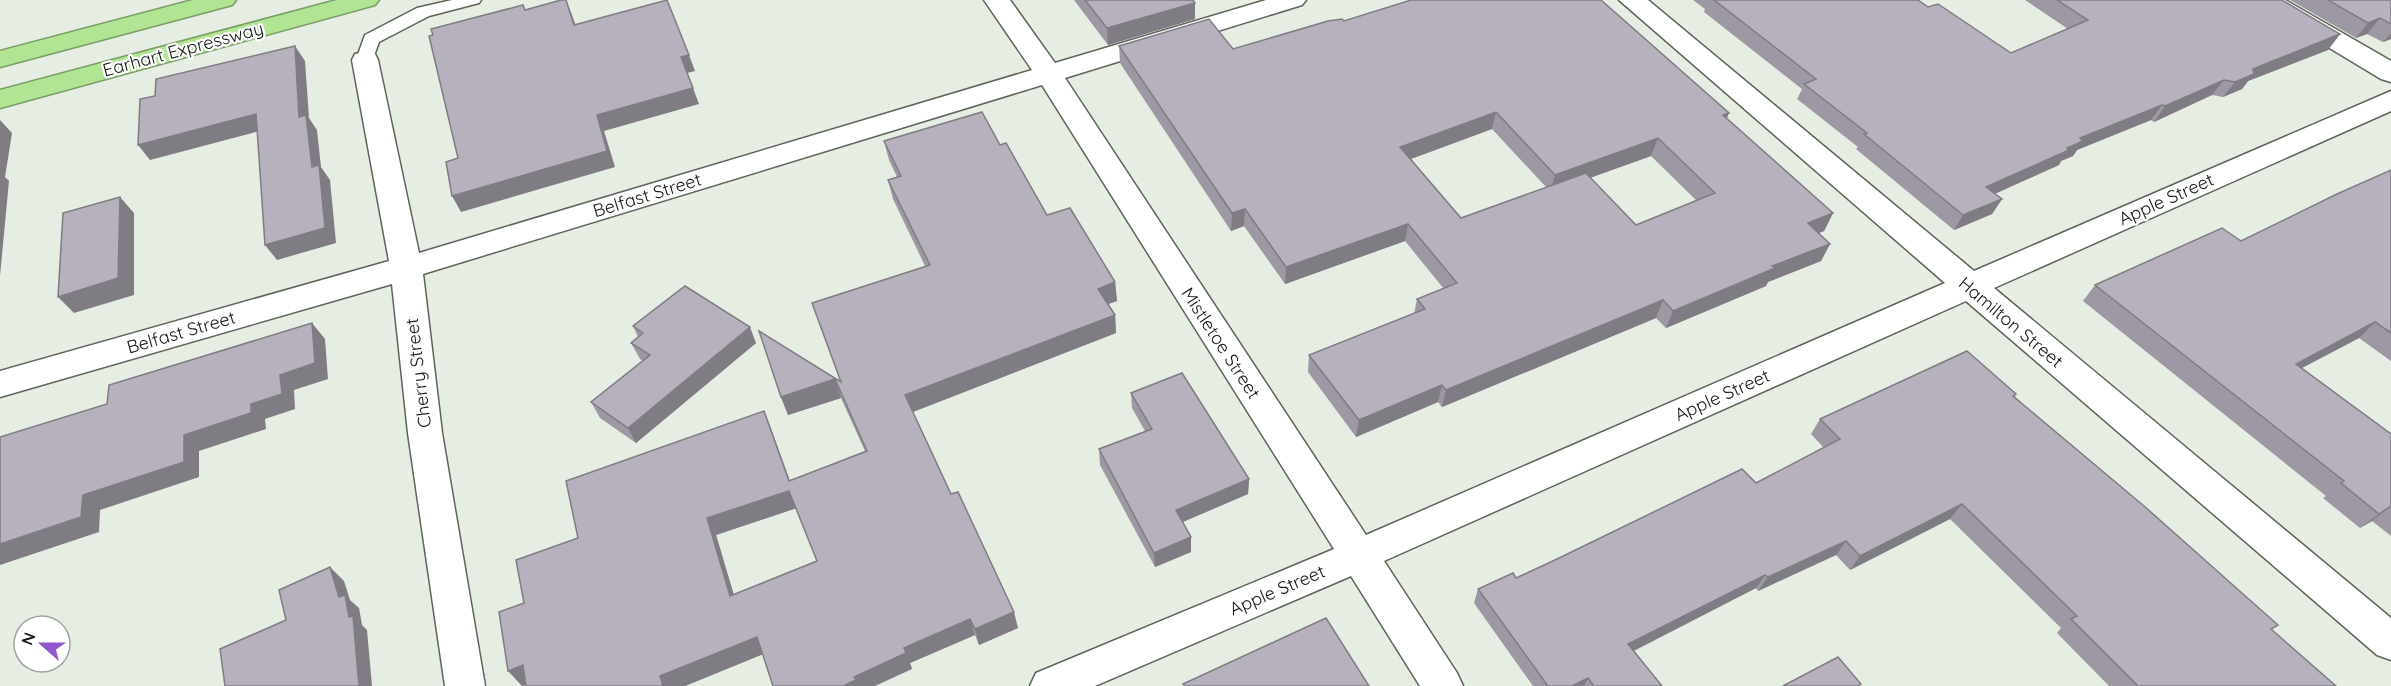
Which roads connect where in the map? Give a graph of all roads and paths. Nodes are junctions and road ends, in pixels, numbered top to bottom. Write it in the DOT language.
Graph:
graph roads {
  1 [pos="223,0"];
  2 [pos="366,0"];
  3 [pos="473,0"];
  4 [pos="997,0"];
  5 [pos="1293,0"];
  6 [pos="1632,0"];
  7 [pos="2267,0"];
  8 [pos="0,58"];
  9 [pos="365,60"];
  10 [pos="1048,73"];
  11 [pos="2391,73"];
  12 [pos="0,99"];
  13 [pos="2391,100"];
  14 [pos="406,268"];
  15 [pos="1968,286"];
  16 [pos="0,384"];
  17 [pos="1357,556"];
  18 [pos="2391,642"];
  19 [pos="465,686"];
  20 [pos="1050,686"];
  21 [pos="1443,686"];
  1 -- 8 [label="highway, Earhart Expressway"];
  2 -- 12 [label="highway, Earhart Expressway"];
  3 -- 9 [label="lane"];
  4 -- 10 [label="street, Mistletoe Street"];
  5 -- 10 [label="street, Belfast Street"];
  6 -- 15 [label="street, Hamilton Street"];
  7 -- 11 [label="street"];
  9 -- 14 [label="street, Cherry Street"];
  10 -- 14 [label="street, Belfast Street"];
  10 -- 17 [label="street, Mistletoe Street"];
  13 -- 15 [label="street, Apple Street"];
  14 -- 16 [label="street, Belfast Street"];
  14 -- 19 [label="street, Cherry Street"];
  15 -- 17 [label="street, Apple Street"];
  15 -- 18 [label="street, Hamilton Street"];
  17 -- 20 [label="street, Apple Street"];
  17 -- 21 [label="street, Mistletoe Street"];
}
